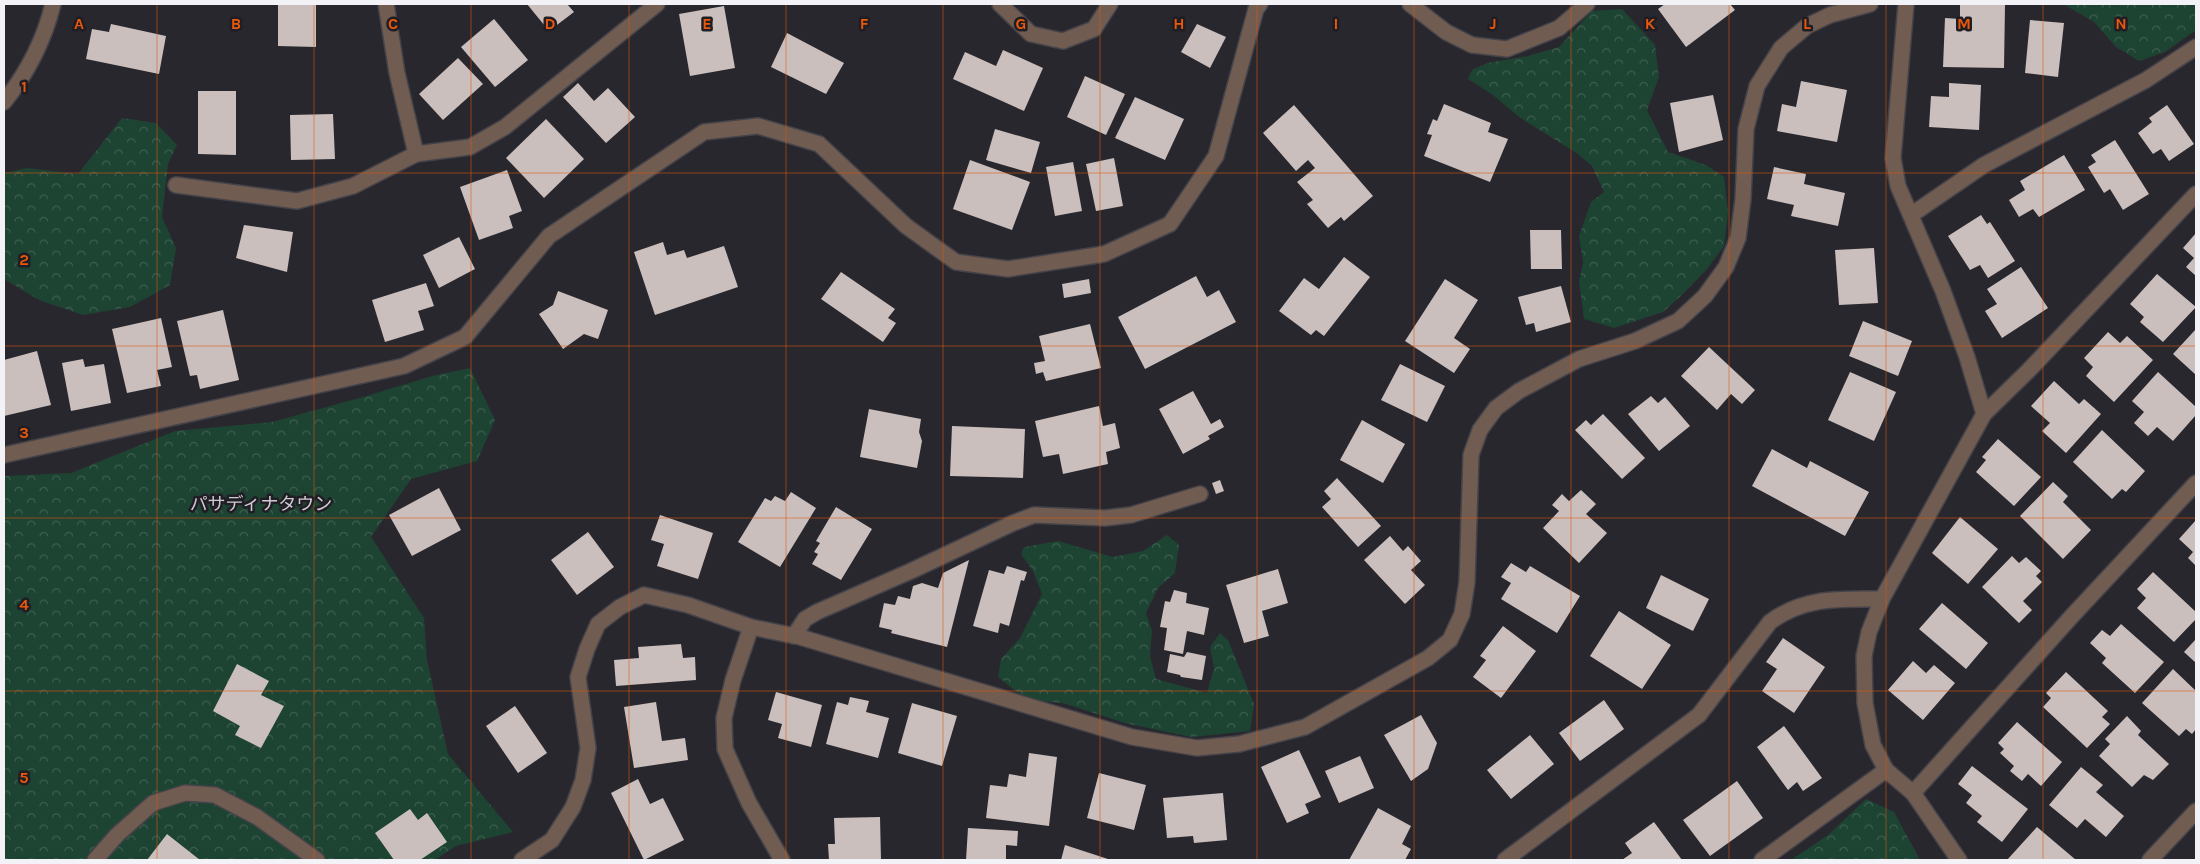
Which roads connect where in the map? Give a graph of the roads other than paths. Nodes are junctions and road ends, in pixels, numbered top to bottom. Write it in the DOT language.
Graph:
graph roads {
  1 [pos="53,4"];
  2 [pos="386,4"];
  3 [pos="657,4"];
  4 [pos="1000,4"];
  5 [pos="1110,4"];
  6 [pos="1260,4"];
  7 [pos="1410,4"];
  8 [pos="1587,4"];
  9 [pos="1870,4"];
  10 [pos="1906,4"];
  11 [pos="2196,47"];
  12 [pos="4,102"];
  13 [pos="416,154"];
  14 [pos="176,185"];
  15 [pos="2196,194"];
  16 [pos="1911,216"];
  17 [pos="1984,414"];
  18 [pos="4,455"];
  19 [pos="2196,483"];
  20 [pos="1200,494"];
  21 [pos="1882,599"];
  22 [pos="750,627"];
  23 [pos="794,636"];
  24 [pos="1886,770"];
  25 [pos="1913,792"];
  26 [pos="2196,811"];
  27 [pos="95,860"];
  28 [pos="317,860"];
  29 [pos="522,860"];
  30 [pos="782,860"];
  31 [pos="1505,860"];
  32 [pos="1762,860"];
  33 [pos="1959,860"];
  34 [pos="2150,860"];
  1 -- 12 [label="street"];
  2 -- 13 [label="street"];
  3 -- 13 [label="street"];
  4 -- 5 [label="street"];
  6 -- 18 [label="street"];
  7 -- 8 [label="street"];
  9 -- 23 [label="street"];
  10 -- 16 [label="street"];
  11 -- 16 [label="street"];
  13 -- 14 [label="street"];
  15 -- 17 [label="street"];
  16 -- 17 [label="street"];
  17 -- 21 [label="street"];
  19 -- 25 [label="street"];
  20 -- 23 [label="street"];
  21 -- 24 [label="street"];
  21 -- 31 [label="street"];
  22 -- 23 [label="street"];
  22 -- 29 [label="street"];
  22 -- 30 [label="street"];
  24 -- 25 [label="street"];
  24 -- 32 [label="street"];
  25 -- 33 [label="street"];
  26 -- 34 [label="street"];
  27 -- 28 [label="street"];
}
